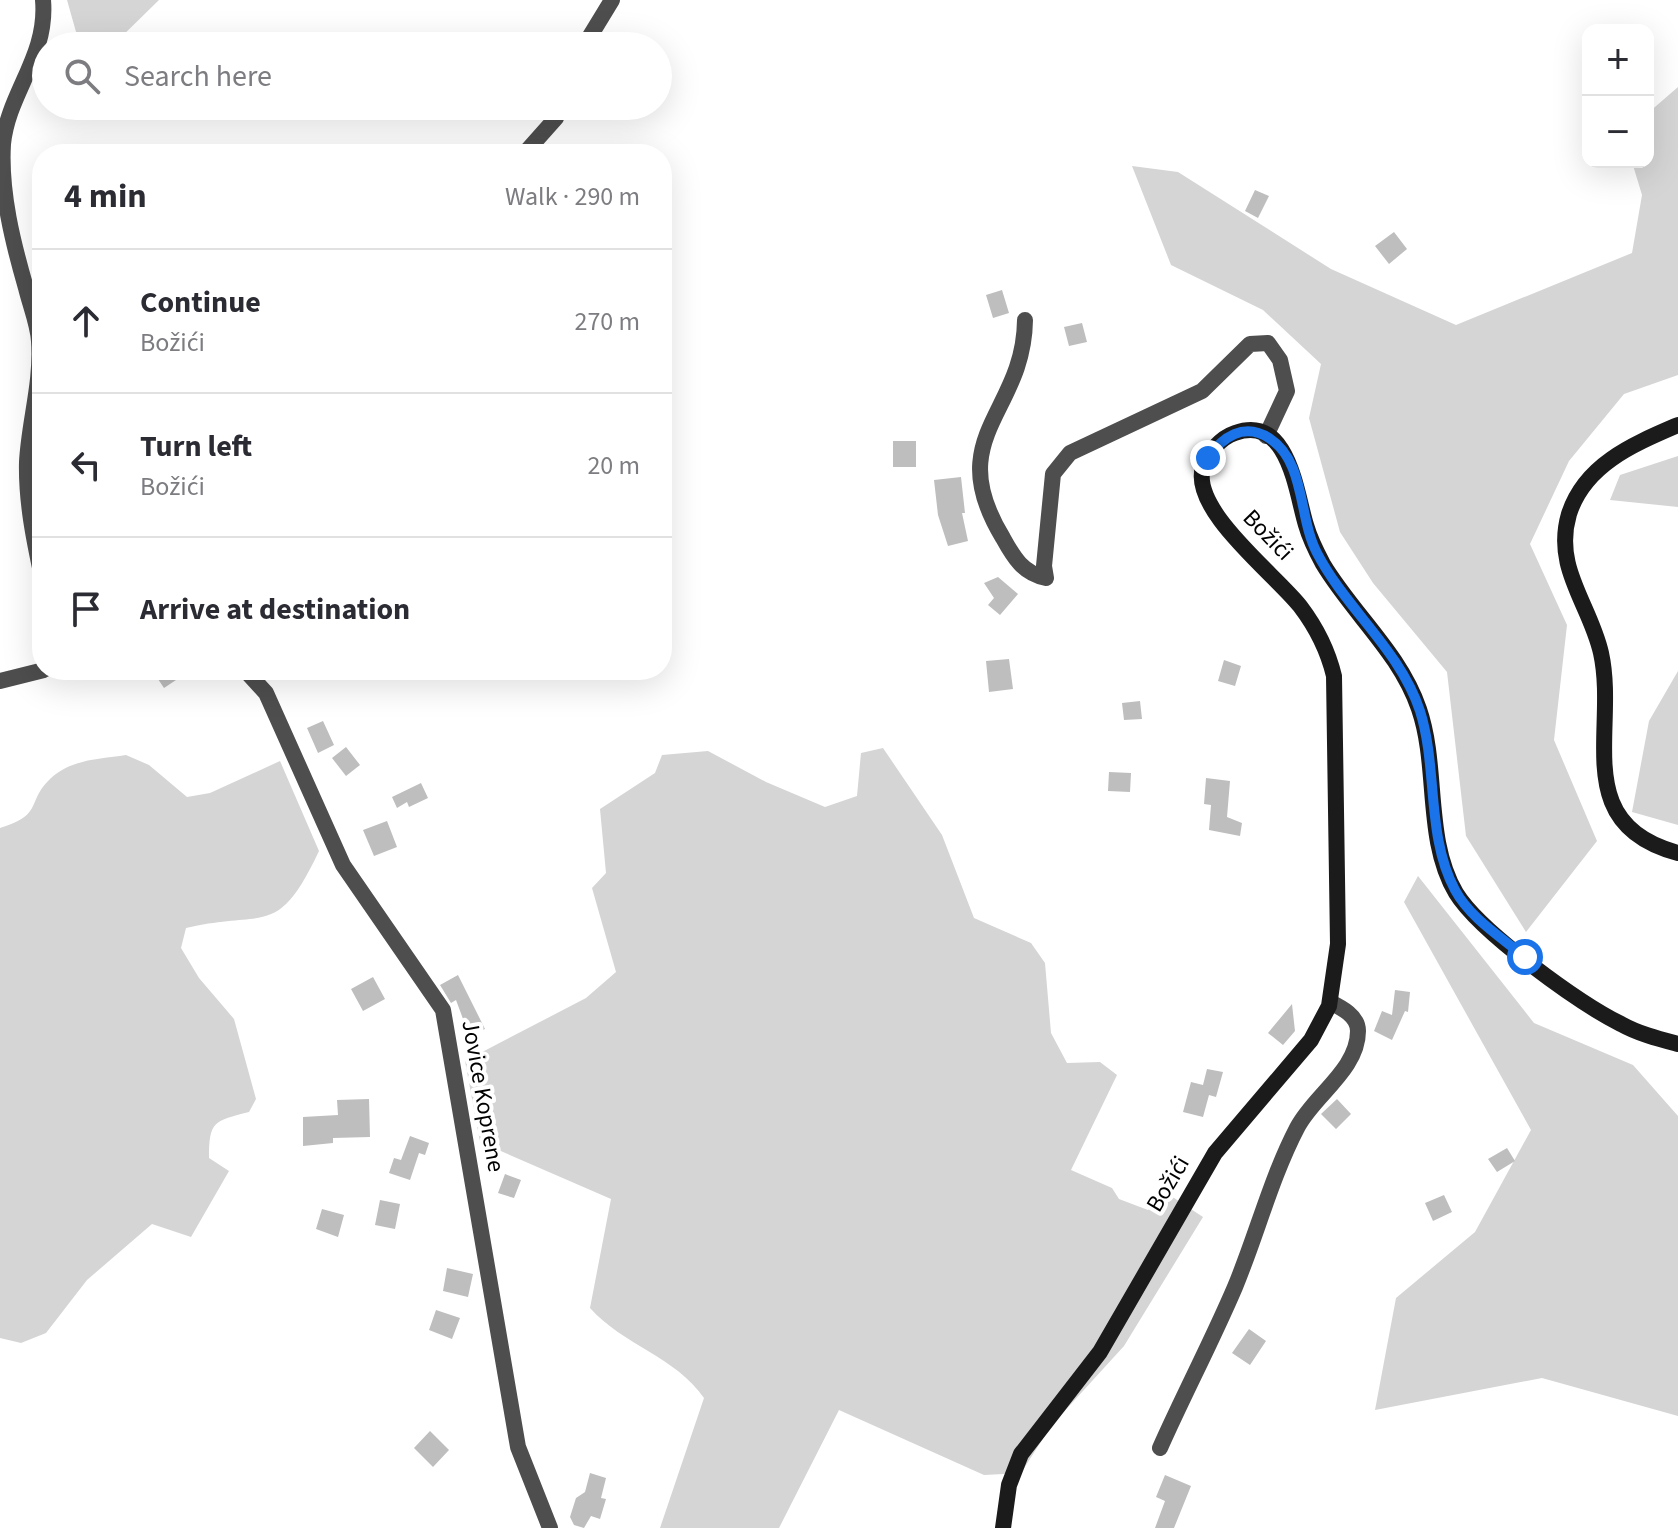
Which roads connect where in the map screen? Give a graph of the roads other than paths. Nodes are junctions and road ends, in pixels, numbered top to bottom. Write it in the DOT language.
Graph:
graph roads {
  1 [pos="43,0"];
  2 [pos="612,0"];
  3 [pos="42,32"];
  4 [pos="593,32"];
  5 [pos="32,65"];
  6 [pos="554,120"];
  7 [pos="533,144"];
  8 [pos="32,313"];
  9 [pos="1025,320"];
  10 [pos="1678,425"];
  11 [pos="32,430"];
  12 [pos="1266,436"];
  13 [pos="32,530"];
  14 [pos="32,673"];
  15 [pos="254,680"];
  16 [pos="0,681"];
  17 [pos="1678,853"];
  18 [pos="1330,1002"];
  19 [pos="1678,1044"];
  20 [pos="1160,1448"];
  21 [pos="550,1528"];
  22 [pos="1003,1528"];
  1 -- 3 [label="street"];
  2 -- 4 [label="street"];
  5 -- 8 [label="street"];
  6 -- 7 [label="street"];
  9 -- 12 [label="street"];
  10 -- 17 [label="main road"];
  11 -- 13 [label="street"];
  12 -- 18 [label="main road, Božići"];
  12 -- 19 [label="main road, Božići"];
  14 -- 16 [label="street"];
  15 -- 21 [label="street, Jovice Koprene"];
  18 -- 20 [label="street"];
  18 -- 22 [label="main road, Božići"];
}
